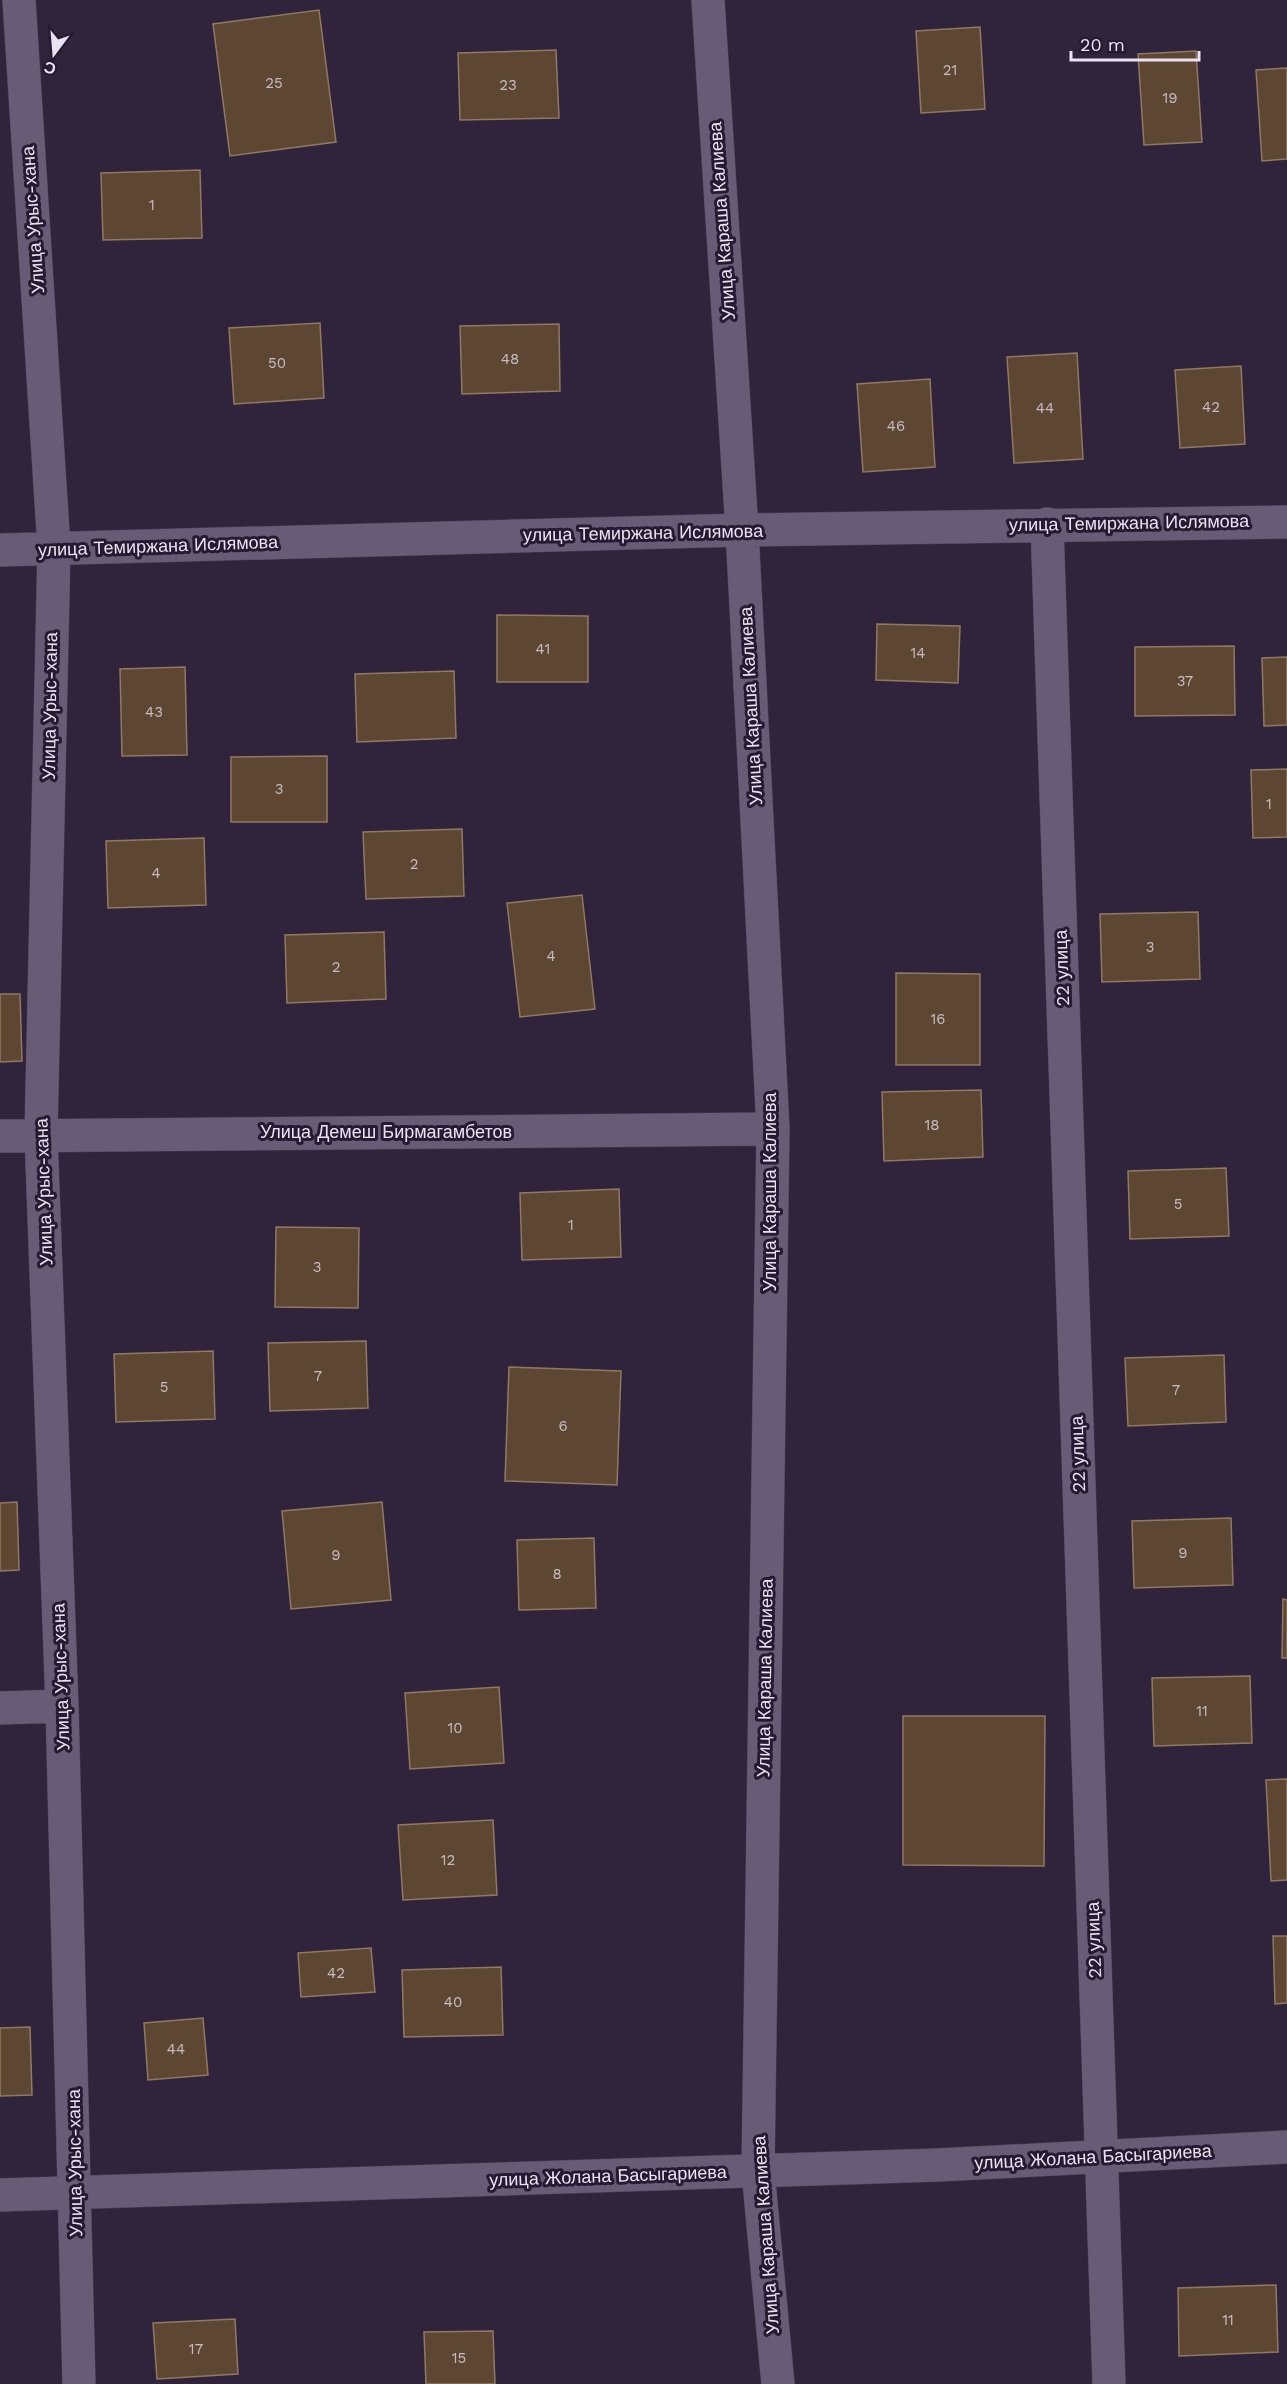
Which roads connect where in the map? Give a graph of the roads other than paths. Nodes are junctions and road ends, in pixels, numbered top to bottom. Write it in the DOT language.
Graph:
graph roads {
  1 [pos="19,0"];
  2 [pos="708,0"];
  3 [pos="1287,522"];
  4 [pos="1047,524"];
  5 [pos="742,530"];
  6 [pos="54,548"];
  7 [pos="0,550"];
  8 [pos="773,1129"];
  9 [pos="41,1135"];
  10 [pos="0,1136"];
  11 [pos="62,1706"];
  12 [pos="0,1708"];
  13 [pos="1287,2147"];
  14 [pos="1102,2156"];
  15 [pos="758,2171"];
  16 [pos="76,2193"];
  17 [pos="0,2195"];
  18 [pos="80,2384"];
  19 [pos="778,2384"];
  20 [pos="1109,2384"];
  1 -- 6 [label="street, Улица Урыс-хана"];
  2 -- 5 [label="street, Улица Караша Калиева"];
  3 -- 4 [label="street, улица Темиржана Ислямова"];
  4 -- 5 [label="street, улица Темиржана Ислямова"];
  4 -- 14 [label="street, 22 улица"];
  5 -- 6 [label="street, улица Темиржана Ислямова"];
  5 -- 8 [label="street, Улица Караша Калиева"];
  6 -- 7 [label="street, улица Темиржана Ислямова"];
  6 -- 9 [label="street, Улица Урыс-хана"];
  8 -- 9 [label="street, Улица Демеш Бирмагамбетов"];
  8 -- 15 [label="street, Улица Караша Калиева"];
  9 -- 10 [label="street, Улица Демеш Бирмагамбетов"];
  9 -- 11 [label="street, Улица Урыс-хана"];
  11 -- 12 [label="street"];
  11 -- 16 [label="street, Улица Урыс-хана"];
  13 -- 14 [label="street, улица Жолана Басыгариева"];
  14 -- 15 [label="street, улица Жолана Басыгариева"];
  14 -- 20 [label="street, 22 улица"];
  15 -- 16 [label="street, улица Жолана Басыгариева"];
  15 -- 19 [label="street, Улица Караша Калиева"];
  16 -- 17 [label="street, улица Жолана Басыгариева"];
  16 -- 18 [label="street, Улица Урыс-хана"];
}
